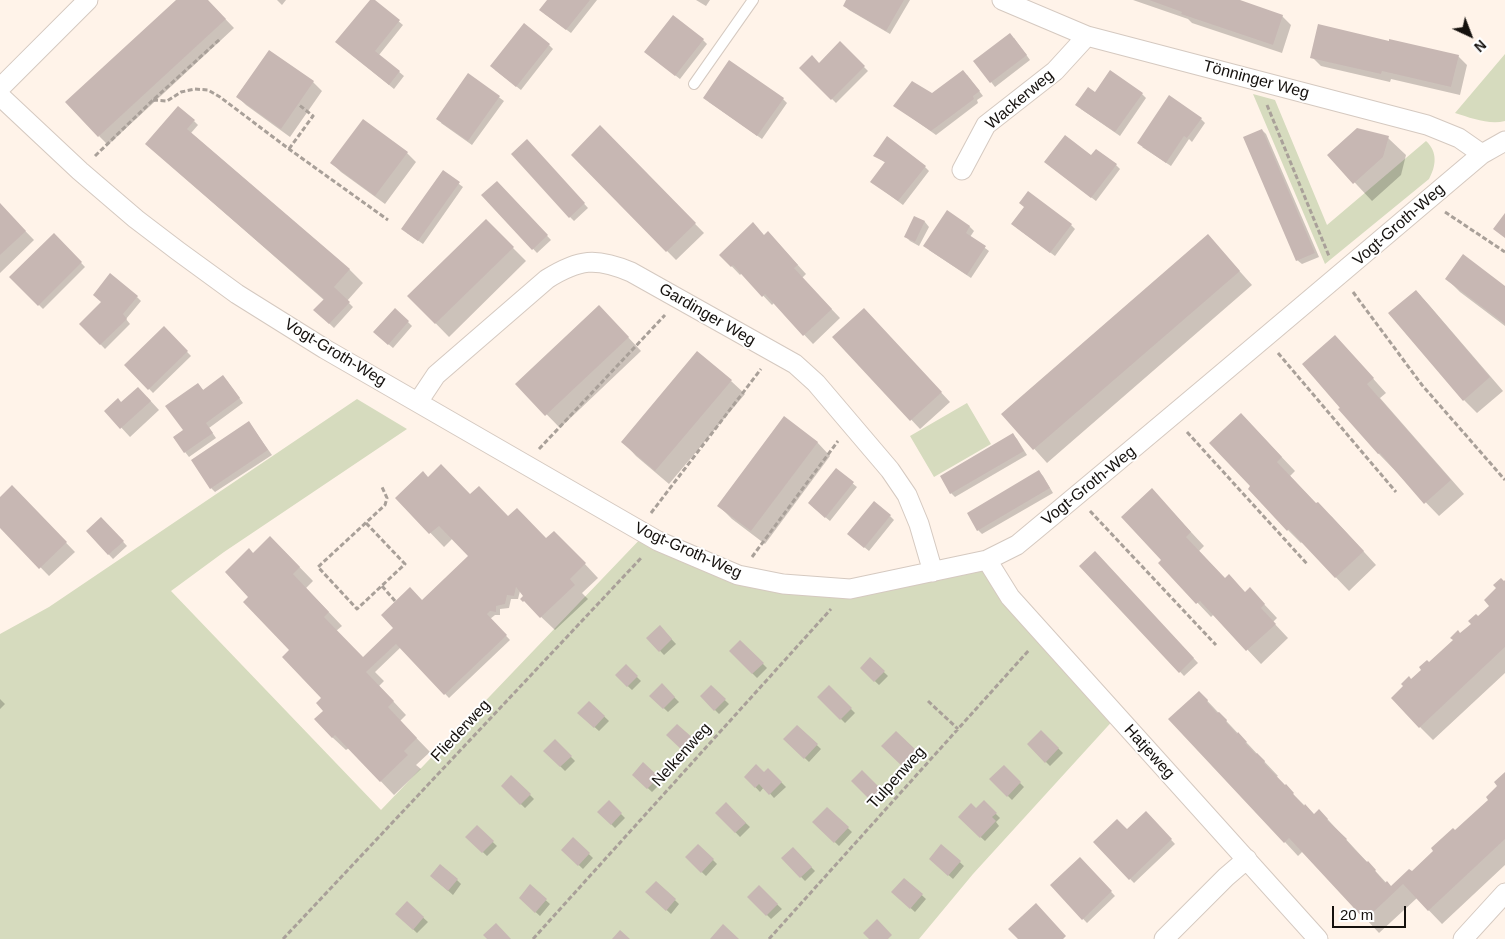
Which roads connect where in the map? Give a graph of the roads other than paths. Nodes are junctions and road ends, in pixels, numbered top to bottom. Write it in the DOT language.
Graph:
graph roads {
  1 [pos="88,0"];
  2 [pos="753,0"];
  3 [pos="1002,0"];
  4 [pos="1087,36"];
  5 [pos="694,84"];
  6 [pos="0,88"];
  7 [pos="0,96"];
  8 [pos="1505,141"];
  9 [pos="1482,154"];
  10 [pos="962,170"];
  11 [pos="418,402"];
  12 [pos="987,560"];
  13 [pos="933,572"];
  14 [pos="1247,859"];
  15 [pos="1505,893"];
  16 [pos="1164,939"];
  17 [pos="1318,939"];
  18 [pos="1463,939"];
  1 -- 6 [label="street"];
  2 -- 5 [label="lane"];
  3 -- 4 [label="street, Tönninger Weg"];
  4 -- 9 [label="street, Tönninger Weg"];
  4 -- 10 [label="street, Wackerweg"];
  7 -- 11 [label="street, Vogt-Groth-Weg"];
  8 -- 9 [label="street"];
  9 -- 12 [label="street, Vogt-Groth-Weg"];
  11 -- 13 [label="street, Vogt-Groth-Weg"];
  11 -- 13 [label="street, Gardinger Weg"];
  12 -- 13 [label="street, Vogt-Groth-Weg"];
  12 -- 14 [label="street, Hatjeweg"];
  14 -- 16 [label="street"];
  14 -- 17 [label="street, Hatjeweg"];
  15 -- 18 [label="street"];
}
